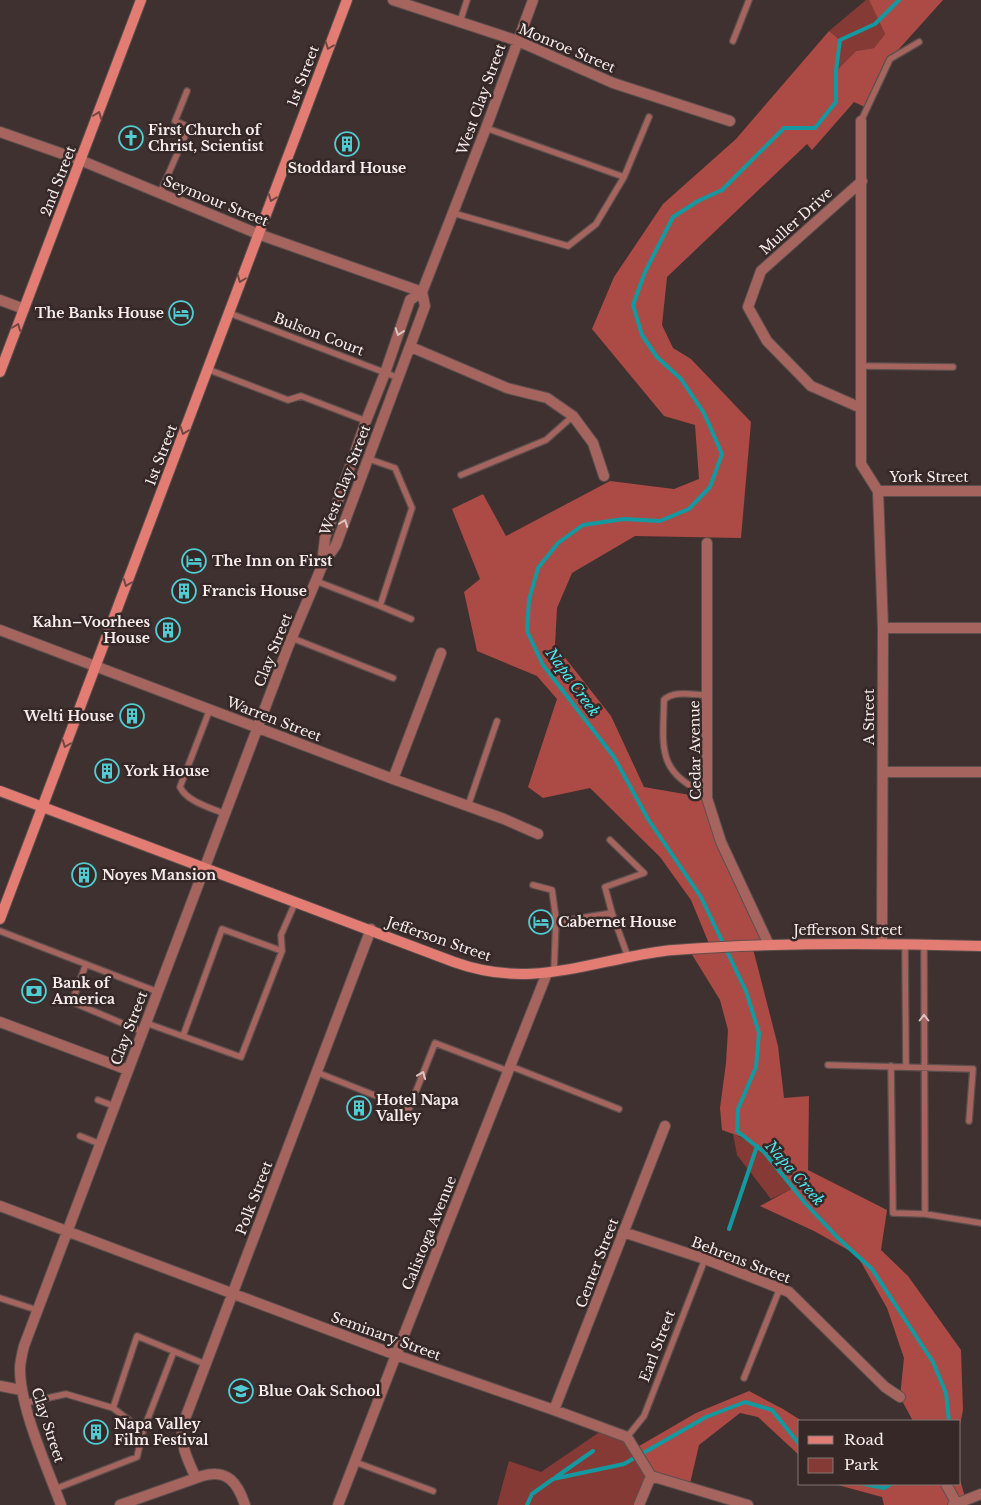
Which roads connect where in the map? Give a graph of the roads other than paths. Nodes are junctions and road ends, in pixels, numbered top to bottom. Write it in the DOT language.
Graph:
graph roads {
  1 [pos="141,0"];
  2 [pos="346,0"];
  3 [pos="393,0"];
  4 [pos="467,0"];
  5 [pos="533,0"];
  6 [pos="749,0"];
  7 [pos="460,22"];
  8 [pos="518,41"];
  9 [pos="734,41"];
  10 [pos="919,42"];
  11 [pos="187,91"];
  12 [pos="649,117"];
  13 [pos="730,120"];
  14 [pos="861,120"];
  15 [pos="486,128"];
  16 [pos="0,132"];
  17 [pos="80,160"];
  18 [pos="624,177"];
  19 [pos="862,181"];
  20 [pos="160,193"];
  21 [pos="453,213"];
  22 [pos="258,234"];
  23 [pos="422,292"];
  24 [pos="0,300"];
  25 [pos="24,309"];
  26 [pos="229,313"];
  27 [pos="411,347"];
  28 [pos="861,366"];
  29 [pos="953,367"];
  30 [pos="208,370"];
  31 [pos="0,372"];
  32 [pos="385,373"];
  33 [pos="399,378"];
  34 [pos="861,408"];
  35 [pos="573,416"];
  36 [pos="366,422"];
  37 [pos="368,459"];
  38 [pos="462,476"];
  39 [pos="604,476"];
  40 [pos="878,490"];
  41 [pos="981,491"];
  42 [pos="707,543"];
  43 [pos="322,566"];
  44 [pos="316,581"];
  45 [pos="380,606"];
  46 [pos="411,619"];
  47 [pos="883,628"];
  48 [pos="981,628"];
  49 [pos="0,630"];
  50 [pos="292,638"];
  51 [pos="441,653"];
  52 [pos="96,666"];
  53 [pos="393,678"];
  54 [pos="707,695"];
  55 [pos="210,709"];
  56 [pos="497,722"];
  57 [pos="258,727"];
  58 [pos="882,772"];
  59 [pos="981,772"];
  60 [pos="393,779"];
  61 [pos="0,791"];
  62 [pos="707,794"];
  63 [pos="468,806"];
  64 [pos="42,807"];
  65 [pos="225,814"];
  66 [pos="538,834"];
  67 [pos="610,840"];
  68 [pos="205,869"];
  69 [pos="533,885"];
  70 [pos="295,903"];
  71 [pos="3,905"];
  72 [pos="612,913"];
  73 [pos="0,919"];
  74 [pos="562,921"];
  75 [pos="371,929"];
  76 [pos="0,931"];
  77 [pos="882,944"];
  78 [pos="905,944"];
  79 [pos="924,944"];
  80 [pos="769,945"];
  81 [pos="981,946"];
  82 [pos="282,951"];
  83 [pos="628,958"];
  84 [pos="86,964"];
  85 [pos="551,972"];
  86 [pos="158,992"];
  87 [pos="0,1022"];
  88 [pos="144,1027"];
  89 [pos="183,1036"];
  90 [pos="828,1065"];
  91 [pos="891,1066"];
  92 [pos="906,1067"];
  93 [pos="924,1067"];
  94 [pos="509,1068"];
  95 [pos="128,1070"];
  96 [pos="316,1072"];
  97 [pos="98,1100"];
  98 [pos="114,1106"];
  99 [pos="619,1109"];
  100 [pos="969,1121"];
  101 [pos="665,1126"];
  102 [pos="80,1136"];
  103 [pos="100,1144"];
  104 [pos="0,1206"];
  105 [pos="925,1214"];
  106 [pos="981,1223"];
  107 [pos="67,1231"];
  108 [pos="623,1232"];
  109 [pos="705,1259"];
  110 [pos="780,1288"];
  111 [pos="232,1293"];
  112 [pos="0,1298"];
  113 [pos="37,1310"];
  114 [pos="174,1351"];
  115 [pos="396,1354"];
  116 [pos="205,1364"];
  117 [pos="744,1378"];
  118 [pos="0,1386"];
  119 [pos="21,1390"];
  120 [pos="900,1397"];
  121 [pos="25,1403"];
  122 [pos="113,1408"];
  123 [pos="554,1410"];
  124 [pos="143,1431"];
  125 [pos="628,1440"];
  126 [pos="355,1462"];
  127 [pos="649,1473"];
  128 [pos="196,1478"];
  129 [pos="946,1485"];
  130 [pos="55,1489"];
  131 [pos="433,1491"];
  132 [pos="981,1494"];
  133 [pos="955,1504"];
  134 [pos="60,1505"];
  135 [pos="120,1505"];
  136 [pos="246,1505"];
  137 [pos="338,1505"];
  138 [pos="639,1505"];
  139 [pos="748,1505"];
  17 -- 1 [label="main road, 2nd Street, one-way"];
  2 -- 22 [label="main road, 1st Street, one-way"];
  3 -- 7 [label="street, Monroe Street"];
  4 -- 7 [label="lane"];
  5 -- 8 [label="street, West Clay Street"];
  6 -- 9 [label="lane"];
  7 -- 8 [label="street, Monroe Street"];
  8 -- 13 [label="street, Monroe Street"];
  8 -- 15 [label="street, West Clay Street"];
  10 -- 14 [label="lane"];
  11 -- 20 [label="lane"];
  12 -- 18 [label="lane"];
  14 -- 19 [label="street"];
  15 -- 18 [label="lane"];
  15 -- 21 [label="street, West Clay Street"];
  16 -- 17 [label="street, Seymour Street"];
  17 -- 20 [label="street, Seymour Street"];
  17 -- 25 [label="main road, 2nd Street"];
  18 -- 21 [label="lane"];
  19 -- 28 [label="street"];
  19 -- 34 [label="street, Muller Drive"];
  20 -- 22 [label="street, Seymour Street"];
  21 -- 23 [label="street, West Clay Street"];
  22 -- 23 [label="street, Seymour Street"];
  22 -- 26 [label="main road, 1st Street, one-way"];
  23 -- 27 [label="street, West Clay Street"];
  23 -- 32 [label="street, West Clay Street, one-way"];
  24 -- 25 [label="street"];
  31 -- 25 [label="main road, 2nd Street, one-way"];
  26 -- 30 [label="main road, 1st Street"];
  26 -- 32 [label="lane, Bulson Court"];
  27 -- 33 [label="street, West Clay Street"];
  27 -- 35 [label="street"];
  28 -- 29 [label="lane"];
  28 -- 34 [label="street"];
  30 -- 36 [label="lane"];
  30 -- 52 [label="main road, 1st Street, one-way"];
  32 -- 33 [label="lane, Bulson Court"];
  32 -- 36 [label="street, West Clay Street"];
  33 -- 37 [label="street, West Clay Street"];
  34 -- 40 [label="street"];
  35 -- 38 [label="lane"];
  35 -- 39 [label="street"];
  36 -- 43 [label="street, West Clay Street"];
  43 -- 37 [label="street, West Clay Street, one-way"];
  37 -- 45 [label="lane"];
  40 -- 41 [label="street, York Street"];
  40 -- 47 [label="street, A Street"];
  42 -- 54 [label="street, Cedar Avenue"];
  43 -- 44 [label="street, Clay Street"];
  44 -- 45 [label="lane"];
  44 -- 50 [label="street, Clay Street"];
  45 -- 46 [label="lane"];
  47 -- 48 [label="street"];
  47 -- 58 [label="street, A Street"];
  49 -- 52 [label="street, Warren Street"];
  50 -- 53 [label="lane"];
  50 -- 57 [label="street, Clay Street"];
  51 -- 60 [label="street"];
  52 -- 55 [label="street, Warren Street"];
  52 -- 64 [label="main road, 1st Street, one-way"];
  54 -- 62 [label="street, Cedar Avenue"];
  54 -- 62 [label="lane"];
  55 -- 57 [label="street, Warren Street"];
  55 -- 65 [label="lane"];
  56 -- 63 [label="lane"];
  57 -- 60 [label="street, Warren Street"];
  57 -- 65 [label="street, Clay Street"];
  58 -- 59 [label="street"];
  58 -- 77 [label="street, A Street"];
  60 -- 63 [label="street, Warren Street"];
  61 -- 64 [label="main road, Jefferson Street"];
  62 -- 80 [label="street, Cedar Avenue"];
  63 -- 66 [label="street, Warren Street"];
  64 -- 68 [label="main road, Jefferson Street"];
  64 -- 71 [label="main road, 1st Street"];
  65 -- 68 [label="street, Clay Street"];
  67 -- 72 [label="lane"];
  68 -- 70 [label="main road, Jefferson Street"];
  68 -- 86 [label="street, Clay Street"];
  69 -- 85 [label="lane"];
  70 -- 75 [label="main road, Jefferson Street"];
  70 -- 82 [label="lane"];
  71 -- 73 [label="main road, 1st Street"];
  72 -- 74 [label="lane"];
  72 -- 83 [label="lane"];
  75 -- 85 [label="main road, Jefferson Street"];
  75 -- 96 [label="street, Polk Street"];
  76 -- 84 [label="lane"];
  77 -- 78 [label="main road, Jefferson Street"];
  77 -- 80 [label="main road, Jefferson Street"];
  78 -- 79 [label="main road, Jefferson Street"];
  78 -- 92 [label="lane"];
  79 -- 81 [label="main road, Jefferson Street"];
  93 -- 79 [label="lane, one-way"];
  80 -- 83 [label="main road, Jefferson Street"];
  82 -- 89 [label="lane"];
  82 -- 89 [label="lane"];
  83 -- 85 [label="main road, Jefferson Street"];
  84 -- 86 [label="lane"];
  84 -- 88 [label="lane"];
  85 -- 94 [label="street, Calistoga Avenue"];
  86 -- 88 [label="street, Clay Street"];
  87 -- 95 [label="street"];
  88 -- 89 [label="lane"];
  88 -- 95 [label="street, Clay Street"];
  90 -- 91 [label="lane"];
  91 -- 92 [label="lane"];
  91 -- 105 [label="lane"];
  92 -- 93 [label="lane"];
  93 -- 100 [label="lane"];
  93 -- 105 [label="lane"];
  96 -- 94 [label="lane, one-way"];
  94 -- 99 [label="lane"];
  94 -- 115 [label="street, Calistoga Avenue"];
  95 -- 98 [label="street, Clay Street"];
  96 -- 111 [label="street, Polk Street"];
  97 -- 98 [label="lane"];
  98 -- 103 [label="street, Clay Street"];
  101 -- 108 [label="street, Center Street"];
  102 -- 103 [label="lane"];
  103 -- 107 [label="street, Clay Street"];
  104 -- 107 [label="street, Seminary Street"];
  105 -- 106 [label="lane"];
  107 -- 111 [label="street, Seminary Street"];
  107 -- 113 [label="street, Clay Street"];
  108 -- 109 [label="street, Behrens Street"];
  108 -- 123 [label="street, Center Street"];
  109 -- 110 [label="street, Behrens Street"];
  109 -- 125 [label="lane, Earl Street"];
  110 -- 117 [label="lane"];
  110 -- 120 [label="street, Behrens Street"];
  111 -- 115 [label="street, Seminary Street"];
  111 -- 116 [label="street, Polk Street"];
  112 -- 113 [label="lane"];
  113 -- 119 [label="street, Clay Street"];
  114 -- 116 [label="lane"];
  114 -- 122 [label="lane"];
  114 -- 124 [label="lane"];
  115 -- 123 [label="street, Seminary Street"];
  115 -- 126 [label="street, Calistoga Avenue"];
  116 -- 128 [label="street, Polk Street"];
  118 -- 119 [label="street"];
  119 -- 121 [label="street, Clay Street"];
  121 -- 122 [label="lane"];
  121 -- 130 [label="street, Clay Street"];
  122 -- 124 [label="lane"];
  123 -- 125 [label="street, Seminary Street"];
  124 -- 130 [label="lane"];
  125 -- 127 [label="street"];
  126 -- 131 [label="lane"];
  126 -- 137 [label="street, Calistoga Avenue"];
  127 -- 138 [label="street"];
  127 -- 139 [label="street"];
  128 -- 135 [label="street"];
  128 -- 136 [label="street"];
  129 -- 133 [label="street"];
  130 -- 134 [label="street, Clay Street"];
  132 -- 133 [label="street"];
}
